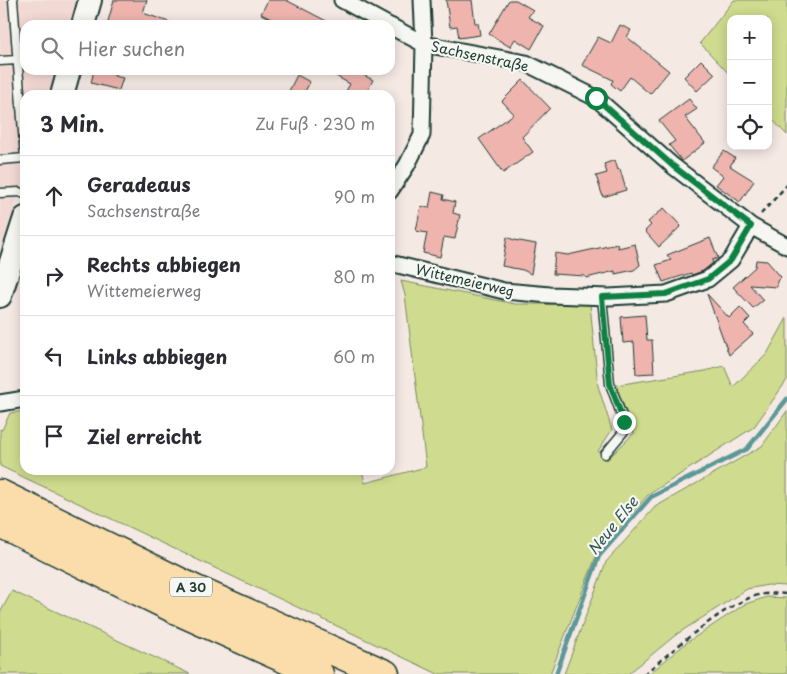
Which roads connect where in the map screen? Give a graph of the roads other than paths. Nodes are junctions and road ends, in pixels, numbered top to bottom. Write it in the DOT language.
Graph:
graph roads {
  1 [pos="13,0"];
  2 [pos="90,0"];
  3 [pos="342,0"];
  4 [pos="422,0"];
  5 [pos="84,20"];
  6 [pos="380,20"];
  7 [pos="395,28"];
  8 [pos="424,44"];
  9 [pos="17,60"];
  10 [pos="0,61"];
  11 [pos="68,75"];
  12 [pos="63,90"];
  13 [pos="20,97"];
  14 [pos="20,158"];
  15 [pos="0,160"];
  16 [pos="395,183"];
  17 [pos="20,192"];
  18 [pos="0,193"];
  19 [pos="751,226"];
  20 [pos="20,232"];
  21 [pos="787,246"];
  22 [pos="395,264"];
  23 [pos="5,267"];
  24 [pos="0,296"];
  25 [pos="602,297"];
  26 [pos="20,400"];
  27 [pos="0,402"];
  28 [pos="605,454"];
  29 [pos="0,494"];
  30 [pos="0,524"];
  31 [pos="319,674"];
  32 [pos="385,674"];
  1 -- 9 [label="lane"];
  2 -- 5 [label="main road"];
  3 -- 6 [label="street, Sachsenstraße"];
  4 -- 8 [label="street"];
  7 -- 8 [label="street, Sachsenstraße"];
  8 -- 16 [label="street"];
  8 -- 19 [label="street, Sachsenstraße"];
  9 -- 10 [label="lane"];
  9 -- 13 [label="lane"];
  11 -- 12 [label="main road"];
  14 -- 15 [label="lane"];
  17 -- 18 [label="lane"];
  19 -- 21 [label="street, Sachsenstraße"];
  19 -- 25 [label="street, Wittemeierweg"];
  20 -- 23 [label="main road"];
  22 -- 25 [label="street, Wittemeierweg"];
  23 -- 24 [label="main road"];
  25 -- 28 [label="lane"];
  26 -- 27 [label="street"];
  29 -- 32 [label="highway, A 30"];
  30 -- 31 [label="highway, A 30"];
}
